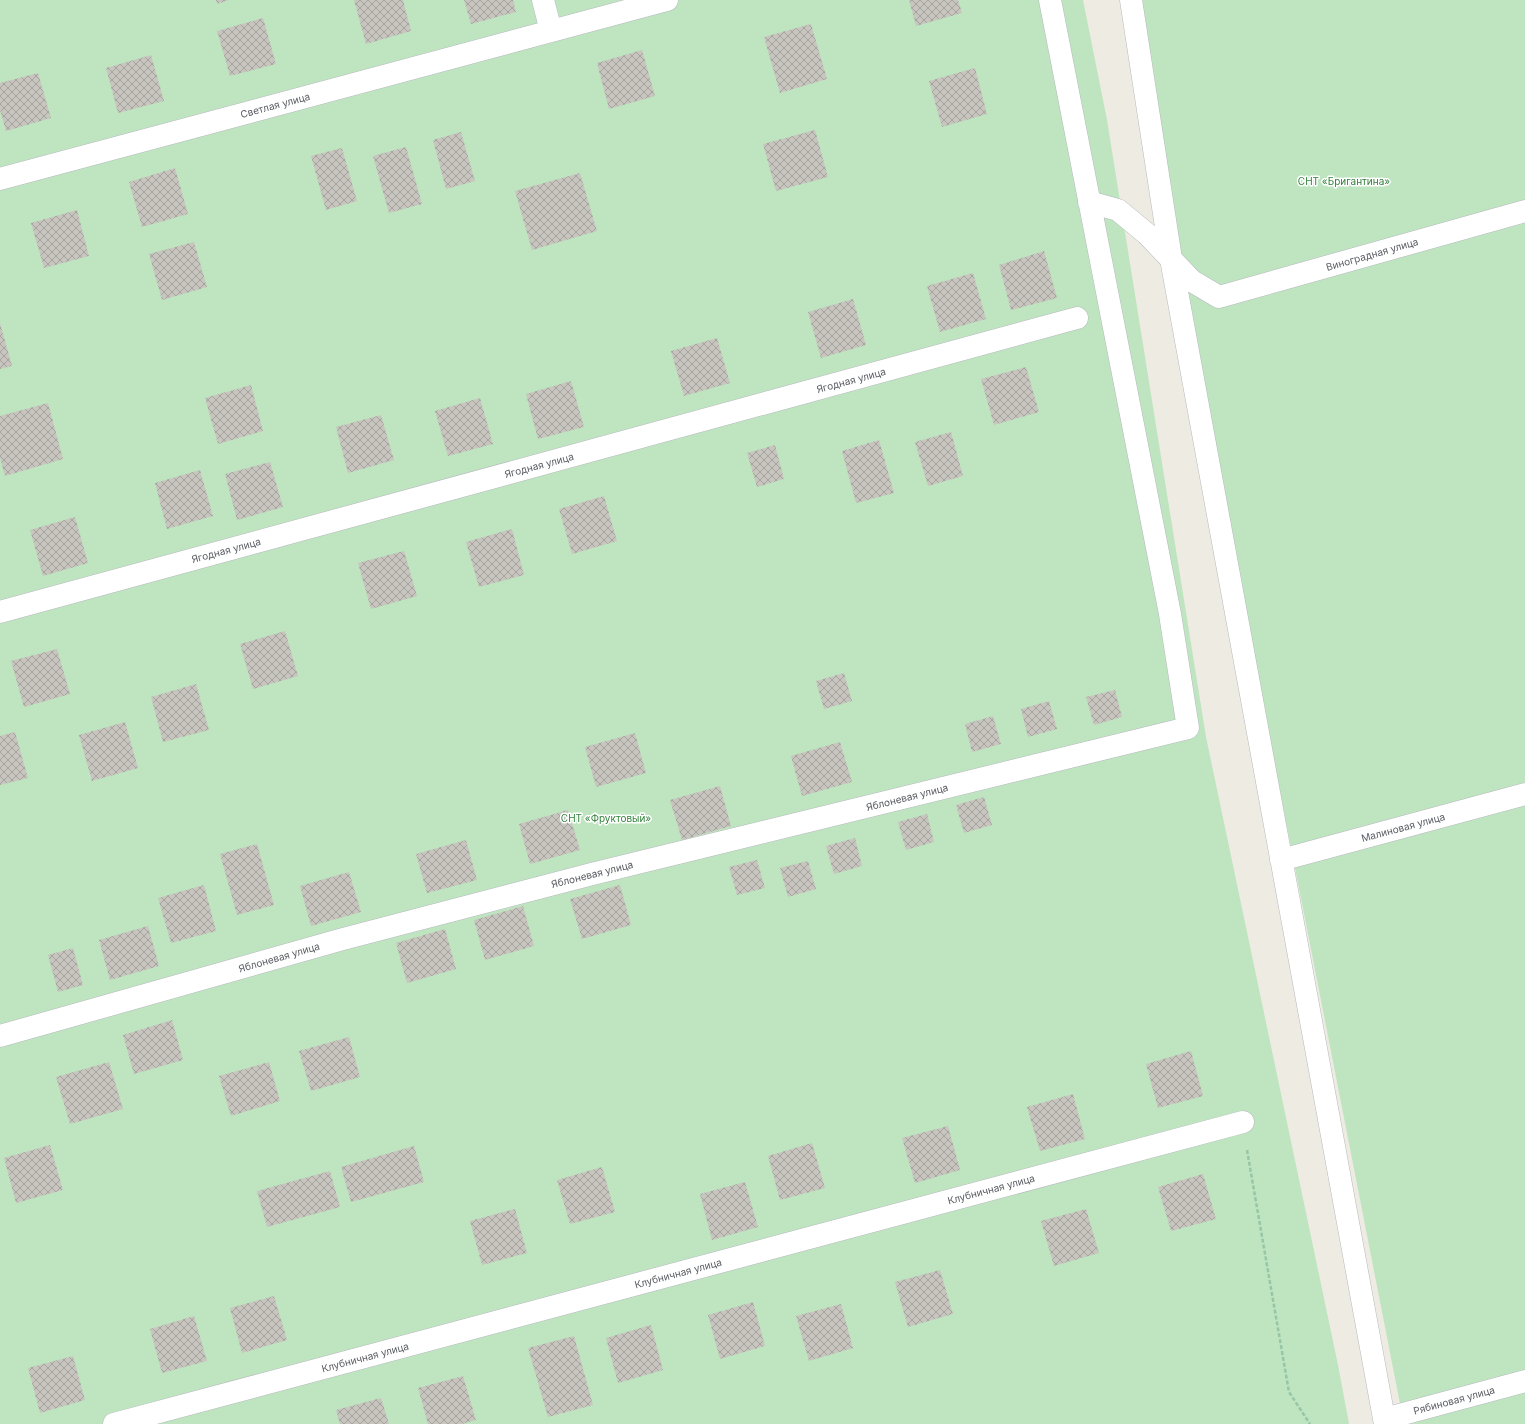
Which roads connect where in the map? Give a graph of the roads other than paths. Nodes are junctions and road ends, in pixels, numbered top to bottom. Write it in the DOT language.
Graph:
graph roads {
  1 [pos="543,0"];
  2 [pos="667,0"];
  3 [pos="1050,0"];
  4 [pos="1132,0"];
  5 [pos="551,31"];
  6 [pos="0,179"];
  7 [pos="1090,202"];
  8 [pos="1525,211"];
  9 [pos="1171,259"];
  10 [pos="1078,318"];
  11 [pos="0,612"];
  12 [pos="1525,794"];
  13 [pos="1281,860"];
  14 [pos="0,1036"];
  15 [pos="1243,1122"];
  16 [pos="1525,1381"];
  17 [pos="1384,1422"];
  18 [pos="114,1424"];
  1 -- 5 [label="street"];
  2 -- 5 [label="street, Светлая улица"];
  3 -- 7 [label="street"];
  4 -- 9 [label="street"];
  5 -- 6 [label="street, Светлая улица"];
  7 -- 9 [label="street"];
  7 -- 14 [label="street, Яблоневая улица"];
  8 -- 9 [label="street, Виноградная улица"];
  9 -- 13 [label="street"];
  10 -- 11 [label="street, Ягодная улица"];
  12 -- 13 [label="street, Малиновая улица"];
  13 -- 17 [label="street"];
  15 -- 18 [label="street, Клубничная улица"];
  16 -- 17 [label="street, Рябиновая улица"];
}
